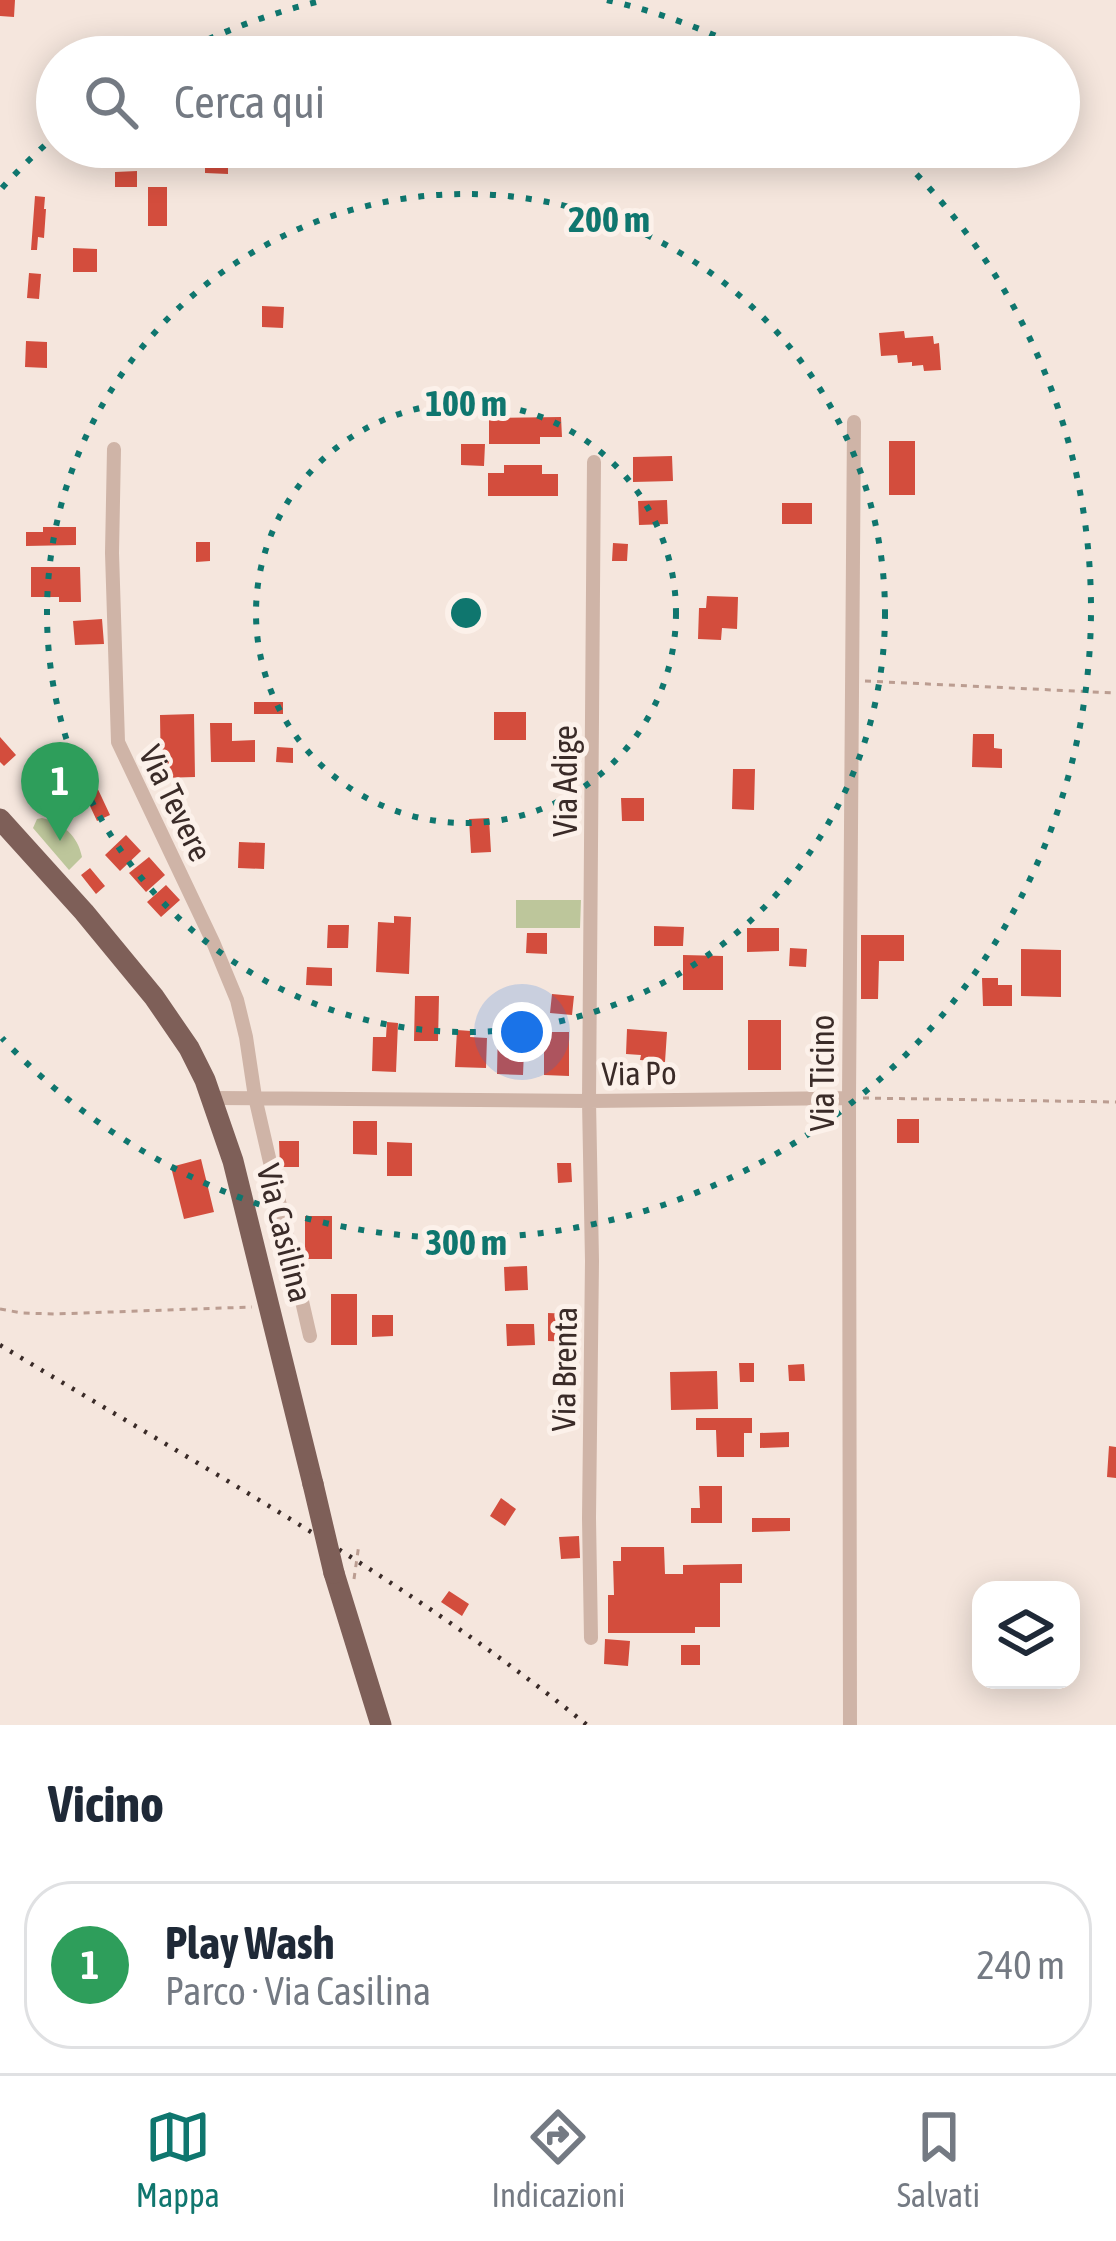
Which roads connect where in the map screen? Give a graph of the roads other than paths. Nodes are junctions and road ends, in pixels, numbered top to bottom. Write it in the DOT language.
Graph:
graph roads {
  1 [pos="854,422"];
  2 [pos="114,448"];
  3 [pos="594,462"];
  4 [pos="0,819"];
  5 [pos="255,1097"];
  6 [pos="213,1098"];
  7 [pos="849,1098"];
  8 [pos="589,1101"];
  9 [pos="310,1336"];
  10 [pos="591,1638"];
  11 [pos="381,1725"];
  12 [pos="850,1725"];
  1 -- 7 [label="street, Via Ticino"];
  2 -- 5 [label="street, Via Tevere"];
  3 -- 8 [label="street, Via Adige"];
  4 -- 6 [label="main road, Via Casilina"];
  5 -- 6 [label="street, Via Po"];
  5 -- 8 [label="street, Via Po"];
  5 -- 9 [label="street, Via Tevere"];
  6 -- 11 [label="main road, Via Casilina, bridge"];
  7 -- 8 [label="street, Via Po"];
  7 -- 12 [label="street, Via Ticino"];
  8 -- 10 [label="street, Via Brenta"];
}
